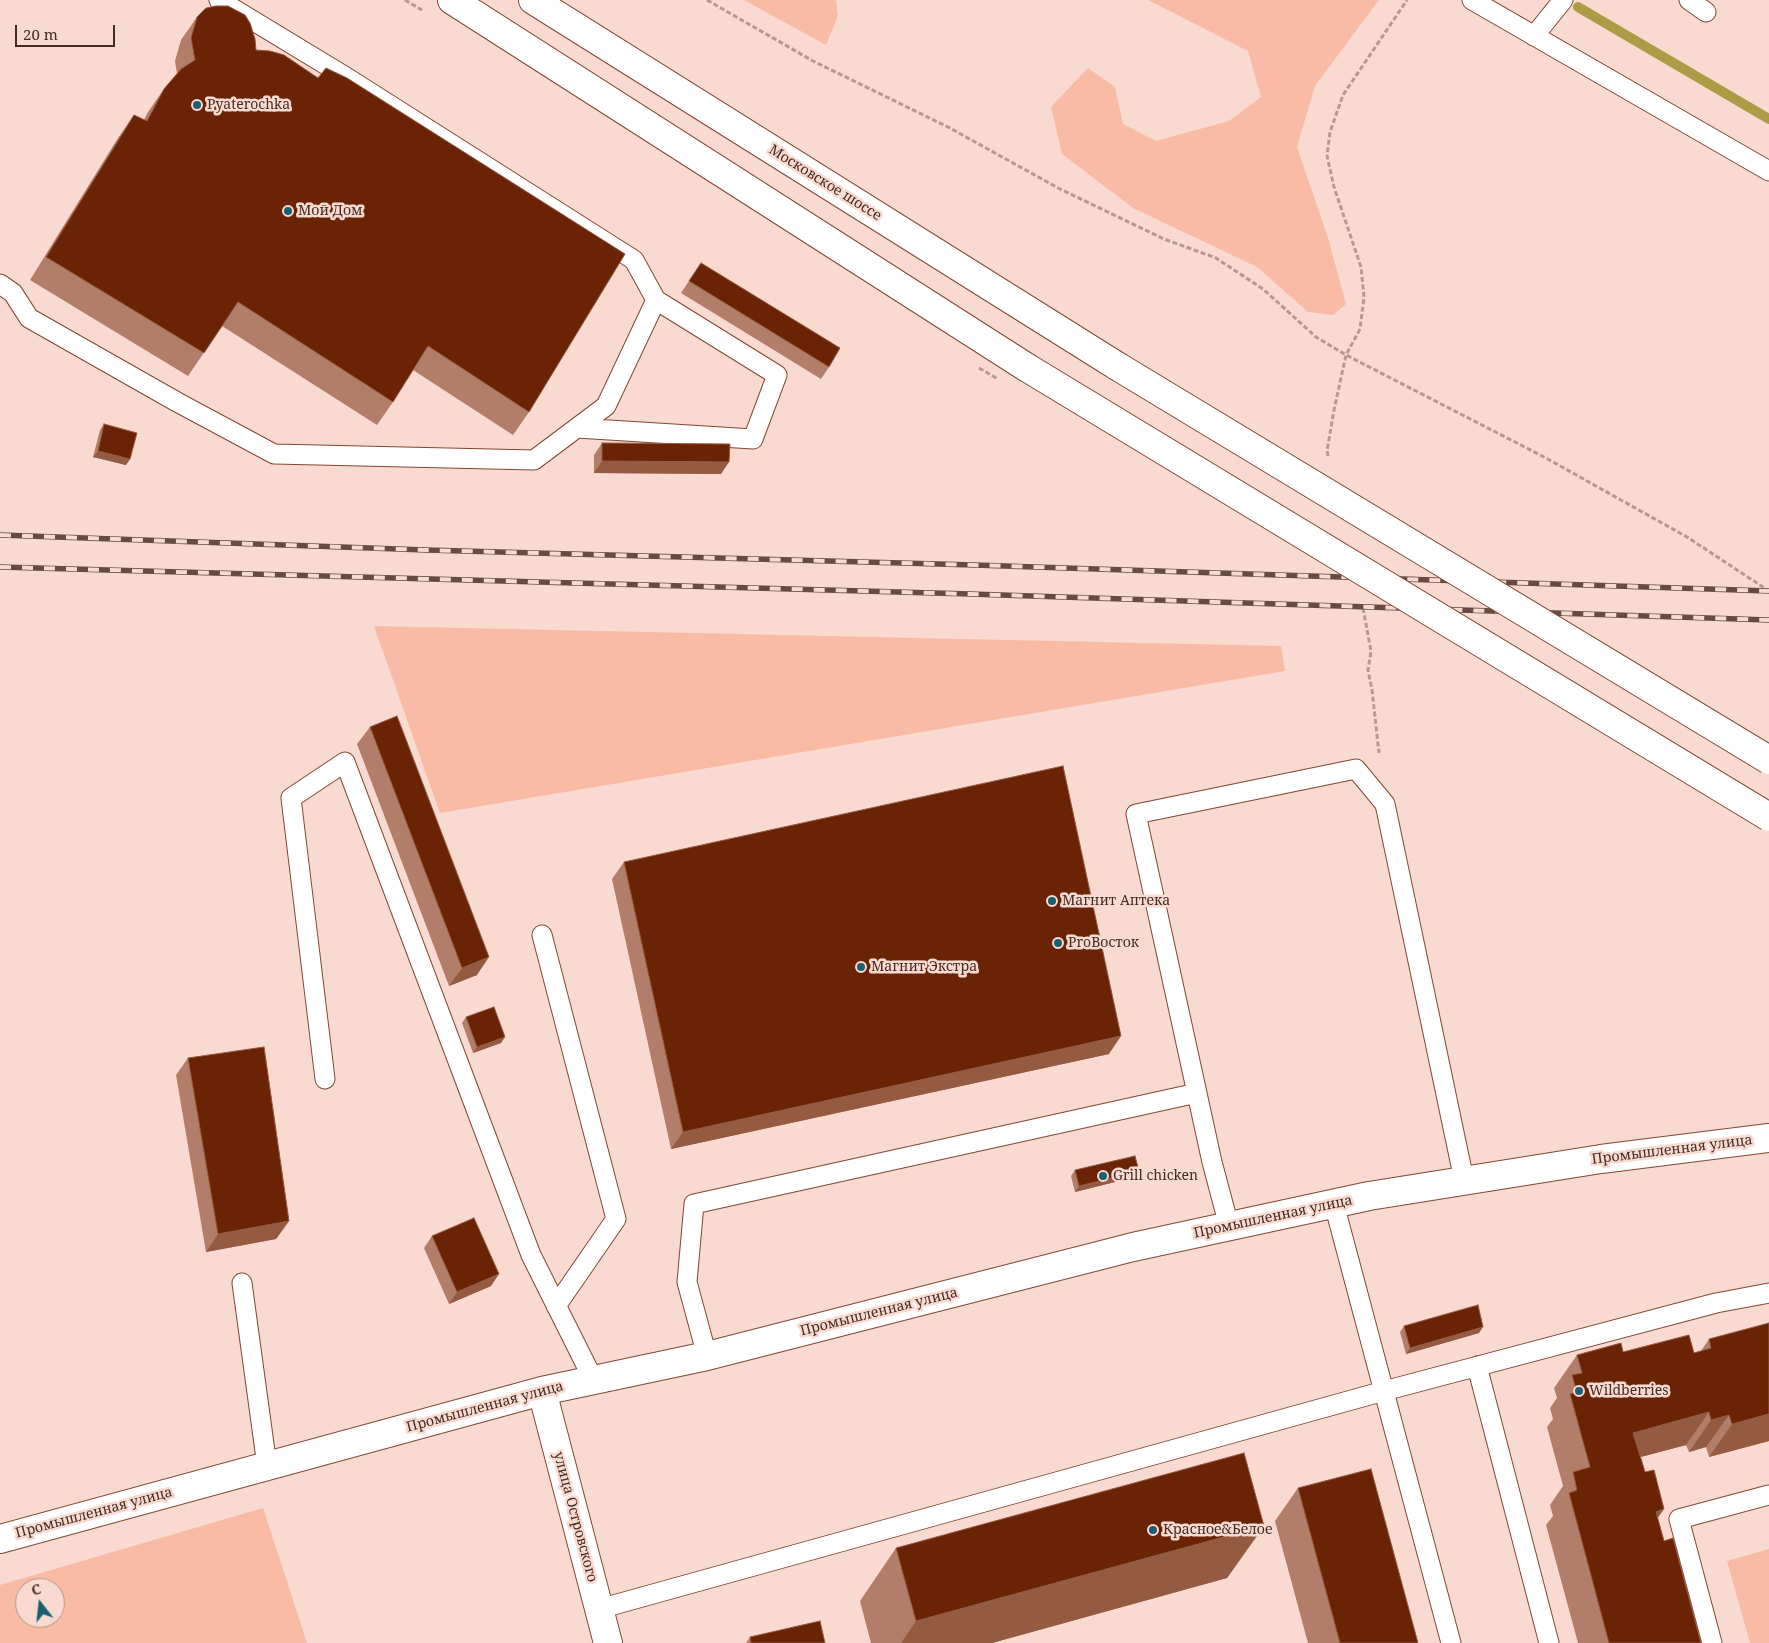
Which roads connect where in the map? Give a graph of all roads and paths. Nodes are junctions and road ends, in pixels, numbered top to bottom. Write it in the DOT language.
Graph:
graph roads {
  1 [pos="219,0"];
  2 [pos="452,0"];
  3 [pos="533,0"];
  4 [pos="707,0"];
  5 [pos="1407,0"];
  6 [pos="1472,0"];
  7 [pos="1563,0"];
  8 [pos="1689,0"];
  9 [pos="1706,12"];
  10 [pos="1534,36"];
  11 [pos="1769,171"];
  12 [pos="0,284"];
  13 [pos="656,300"];
  14 [pos="1346,355"];
  15 [pos="577,428"];
  16 [pos="1769,591"];
  17 [pos="1769,760"];
  18 [pos="1769,817"];
  19 [pos="542,935"];
  20 [pos="325,1078"];
  21 [pos="1197,1093"];
  22 [pos="1769,1138"];
  23 [pos="1464,1180"];
  24 [pos="1334,1204"];
  25 [pos="1229,1226"];
  26 [pos="242,1283"];
  27 [pos="1769,1293"];
  28 [pos="556,1306"];
  29 [pos="707,1356"];
  30 [pos="1477,1366"];
  31 [pos="593,1379"];
  32 [pos="542,1391"];
  33 [pos="1384,1391"];
  34 [pos="267,1466"];
  35 [pos="1769,1495"];
  36 [pos="0,1538"];
  37 [pos="599,1609"];
  38 [pos="608,1643"];
  39 [pos="1451,1643"];
  40 [pos="1549,1643"];
  41 [pos="1712,1643"];
  1 -- 13 [label="lane"];
  2 -- 18 [label="main road, bridge"];
  3 -- 17 [label="main road, Московское шоссе, bridge"];
  4 -- 14 [label="path"];
  5 -- 14 [label="path"];
  6 -- 10 [label="lane"];
  7 -- 10 [label="lane"];
  8 -- 9 [label="lane"];
  10 -- 11 [label="lane"];
  12 -- 15 [label="lane"];
  13 -- 15 [label="lane"];
  13 -- 15 [label="lane"];
  14 -- 16 [label="path"];
  19 -- 28 [label="lane"];
  20 -- 28 [label="lane"];
  21 -- 23 [label="lane"];
  21 -- 25 [label="lane"];
  21 -- 29 [label="lane"];
  22 -- 23 [label="main road, Промышленная улица"];
  23 -- 24 [label="main road, Промышленная улица"];
  24 -- 25 [label="main road, Промышленная улица"];
  24 -- 33 [label="lane"];
  25 -- 29 [label="main road, Промышленная улица"];
  26 -- 34 [label="lane"];
  27 -- 30 [label="lane"];
  28 -- 31 [label="lane"];
  29 -- 31 [label="main road, Промышленная улица"];
  30 -- 33 [label="lane"];
  30 -- 40 [label="lane"];
  31 -- 32 [label="main road, Промышленная улица"];
  32 -- 34 [label="main road, Промышленная улица"];
  32 -- 37 [label="main road, улица Островского"];
  33 -- 37 [label="lane"];
  33 -- 39 [label="lane"];
  34 -- 36 [label="main road, Промышленная улица"];
  35 -- 41 [label="lane"];
  37 -- 38 [label="main road, улица Островского"];
}
